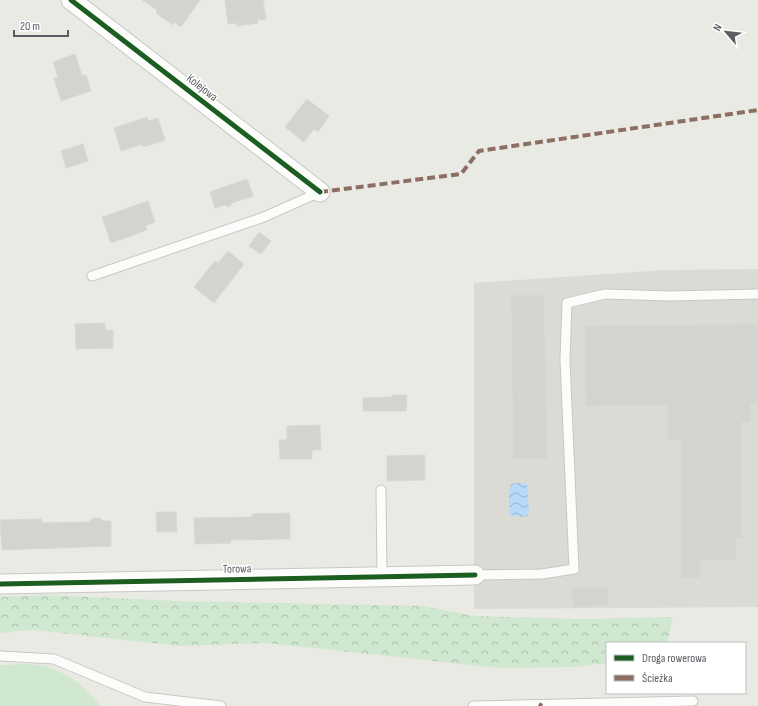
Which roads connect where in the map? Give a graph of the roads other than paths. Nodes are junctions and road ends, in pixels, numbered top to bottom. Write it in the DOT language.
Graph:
graph roads {
  1 [pos="71,0"];
  2 [pos="320,192"];
  3 [pos="92,276"];
  4 [pos="758,294"];
  5 [pos="381,490"];
  6 [pos="474,574"];
  7 [pos="382,576"];
  8 [pos="0,584"];
  9 [pos="0,656"];
  10 [pos="693,701"];
  11 [pos="221,706"];
  12 [pos="473,706"];
  1 -- 2 [label="street, Kolejowa"];
  2 -- 3 [label="lane"];
  4 -- 6 [label="lane"];
  5 -- 7 [label="lane"];
  6 -- 7 [label="street, Torowa"];
  7 -- 8 [label="street, Torowa"];
  9 -- 11 [label="lane"];
  10 -- 12 [label="lane"];
}
